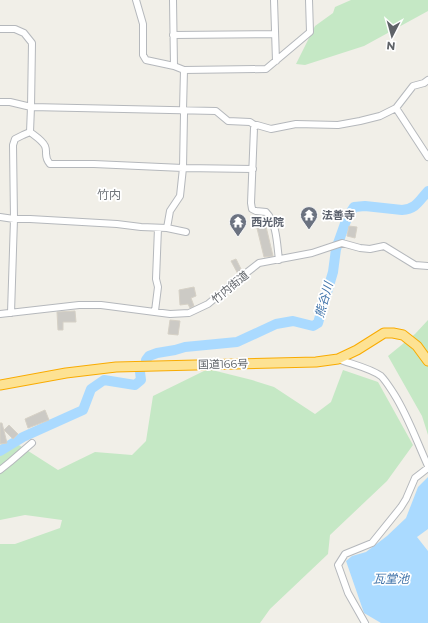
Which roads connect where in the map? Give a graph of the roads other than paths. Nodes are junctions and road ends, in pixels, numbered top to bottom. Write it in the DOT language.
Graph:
graph roads {
  1 [pos="136,0"];
  2 [pos="173,0"];
  3 [pos="274,0"];
  4 [pos="310,0"];
  5 [pos="0,29"];
  6 [pos="275,34"];
  7 [pos="174,35"];
  8 [pos="276,61"];
  9 [pos="174,66"];
  10 [pos="184,70"];
  11 [pos="428,80"];
  12 [pos="0,102"];
  13 [pos="31,107"];
  14 [pos="396,108"];
  15 [pos="183,110"];
  16 [pos="256,126"];
  17 [pos="30,132"];
  18 [pos="428,157"];
  19 [pos="182,168"];
  20 [pos="252,169"];
  21 [pos="0,217"];
  22 [pos="14,219"];
  23 [pos="158,228"];
  24 [pos="167,228"];
  25 [pos="186,232"];
  26 [pos="279,260"];
  27 [pos="428,266"];
  28 [pos="155,311"];
  29 [pos="11,313"];
  30 [pos="0,314"];
  31 [pos="338,360"];
  32 [pos="428,361"];
  33 [pos="0,385"];
  34 [pos="32,443"];
  35 [pos="428,467"];
  36 [pos="0,470"];
  37 [pos="365,623"];
  1 -- 9 [label="street"];
  2 -- 7 [label="street"];
  3 -- 6 [label="street"];
  4 -- 8 [label="street"];
  5 -- 13 [label="street"];
  6 -- 7 [label="street"];
  6 -- 8 [label="street"];
  7 -- 9 [label="street"];
  8 -- 10 [label="street"];
  9 -- 10 [label="street"];
  10 -- 15 [label="street"];
  11 -- 14 [label="street"];
  12 -- 13 [label="street"];
  13 -- 15 [label="street"];
  13 -- 17 [label="street"];
  14 -- 16 [label="street"];
  14 -- 18 [label="street"];
  15 -- 16 [label="street"];
  15 -- 19 [label="street"];
  16 -- 20 [label="street"];
  17 -- 19 [label="street"];
  17 -- 22 [label="street"];
  19 -- 20 [label="street"];
  19 -- 24 [label="street"];
  20 -- 26 [label="street"];
  21 -- 22 [label="street"];
  22 -- 23 [label="street"];
  22 -- 29 [label="street"];
  23 -- 24 [label="street"];
  23 -- 28 [label="street"];
  24 -- 25 [label="street"];
  26 -- 27 [label="street, 竹内街道"];
  26 -- 28 [label="street, 竹内街道"];
  28 -- 29 [label="street, 竹内街道"];
  29 -- 30 [label="street, 竹内街道"];
  31 -- 32 [label="highway, 国道166号"];
  31 -- 33 [label="highway, 国道166号"];
  31 -- 35 [label="street"];
  34 -- 36 [label="street"];
  35 -- 37 [label="street"];
}
